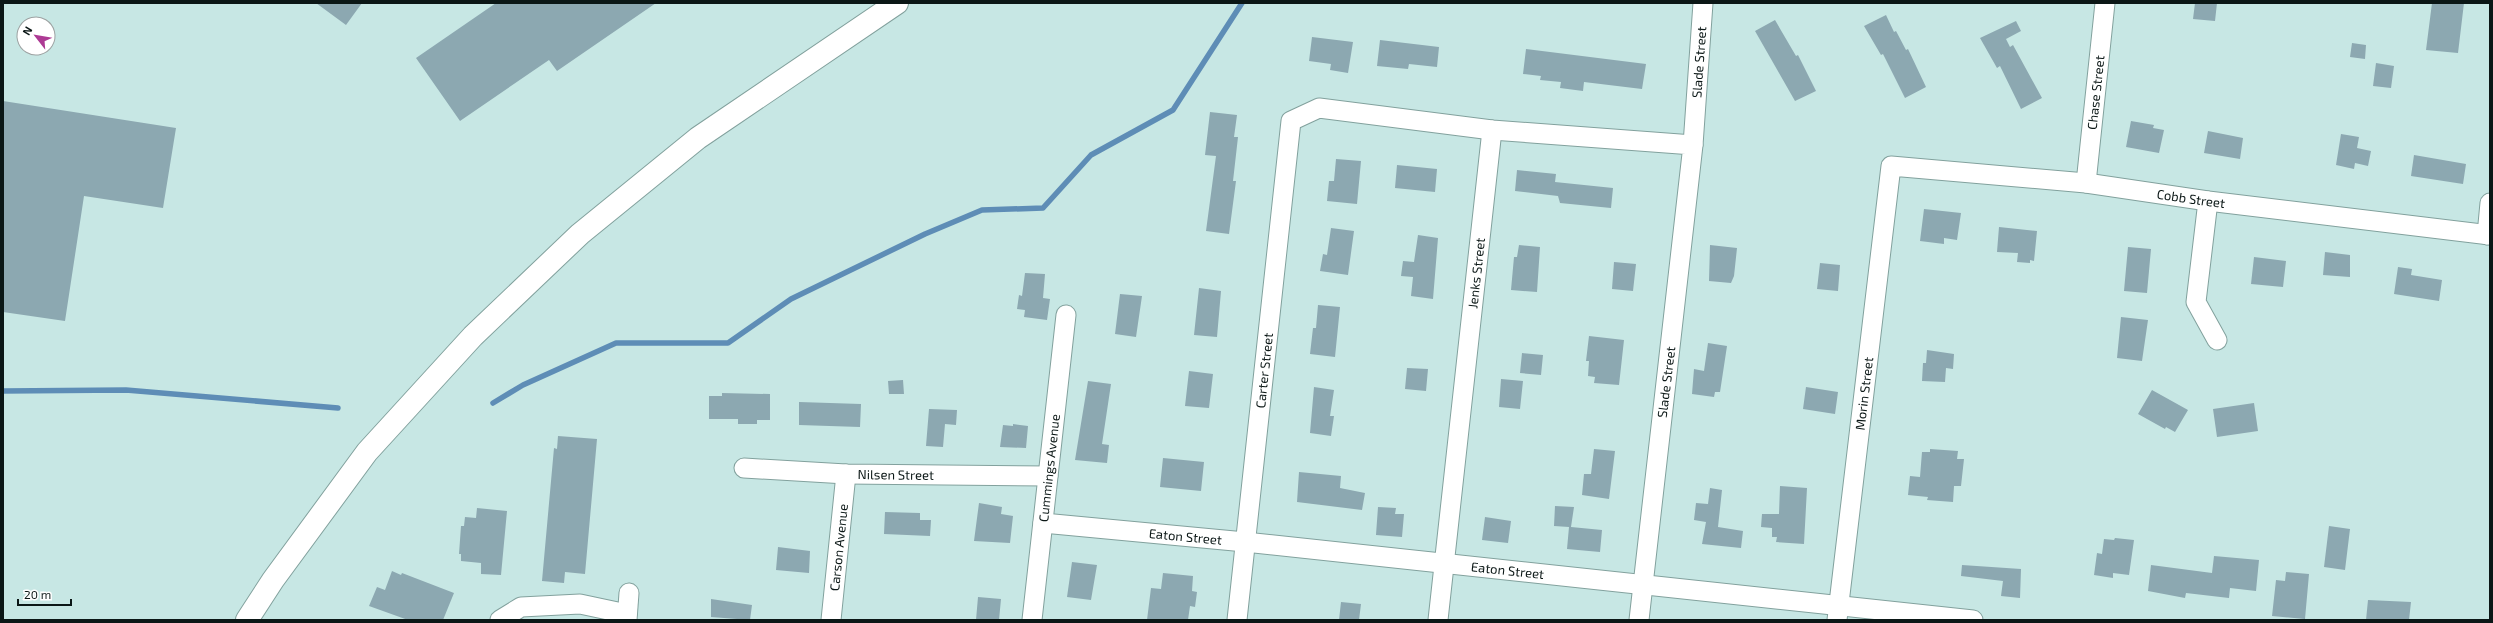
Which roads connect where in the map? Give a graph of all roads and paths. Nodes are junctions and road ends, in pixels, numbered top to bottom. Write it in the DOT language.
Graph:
graph roads {
  1 [pos="897,3"];
  2 [pos="1704,3"];
  3 [pos="2105,3"];
  4 [pos="1492,130"];
  5 [pos="1693,144"];
  6 [pos="1891,166"];
  7 [pos="2086,183"];
  8 [pos="2208,201"];
  9 [pos="2490,203"];
  10 [pos="2489,235"];
  11 [pos="1066,315"];
  12 [pos="2217,340"];
  13 [pos="744,468"];
  14 [pos="846,474"];
  15 [pos="1048,476"];
  16 [pos="1043,523"];
  17 [pos="1245,542"];
  18 [pos="1444,565"];
  19 [pos="1642,585"];
  20 [pos="629,593"];
  21 [pos="1838,613"];
  22 [pos="627,617"];
  23 [pos="247,620"];
  24 [pos="500,620"];
  25 [pos="831,620"];
  26 [pos="1032,620"];
  27 [pos="1237,620"];
  28 [pos="1438,620"];
  29 [pos="1639,620"];
  30 [pos="1972,620"];
  1 -- 23 [label="main road"];
  2 -- 5 [label="street, Slade Street"];
  3 -- 7 [label="street, Chase Street"];
  4 -- 5 [label="street"];
  4 -- 17 [label="street, Carter Street"];
  4 -- 18 [label="street, Jenks Street"];
  5 -- 19 [label="street, Slade Street"];
  6 -- 7 [label="street, Cobb Street"];
  6 -- 21 [label="street, Morin Street"];
  7 -- 8 [label="street, Cobb Street"];
  8 -- 10 [label="street, Cobb Street"];
  8 -- 12 [label="street"];
  9 -- 10 [label="street"];
  11 -- 15 [label="street, Cummings Avenue"];
  13 -- 14 [label="street, Nilsen Street"];
  14 -- 15 [label="street, Nilsen Street"];
  14 -- 25 [label="street, Carson Avenue"];
  15 -- 16 [label="street, Cummings Avenue"];
  16 -- 17 [label="street, Eaton Street"];
  16 -- 26 [label="street, Cummings Avenue"];
  17 -- 18 [label="street, Eaton Street"];
  17 -- 27 [label="street, Carter Street"];
  18 -- 19 [label="street, Eaton Street"];
  18 -- 28 [label="street, Jenks Street"];
  19 -- 21 [label="street, Eaton Street"];
  19 -- 29 [label="street, Slade Street"];
  20 -- 22 [label="street"];
  21 -- 30 [label="street, Eaton Street"];
  22 -- 24 [label="street"];
}
